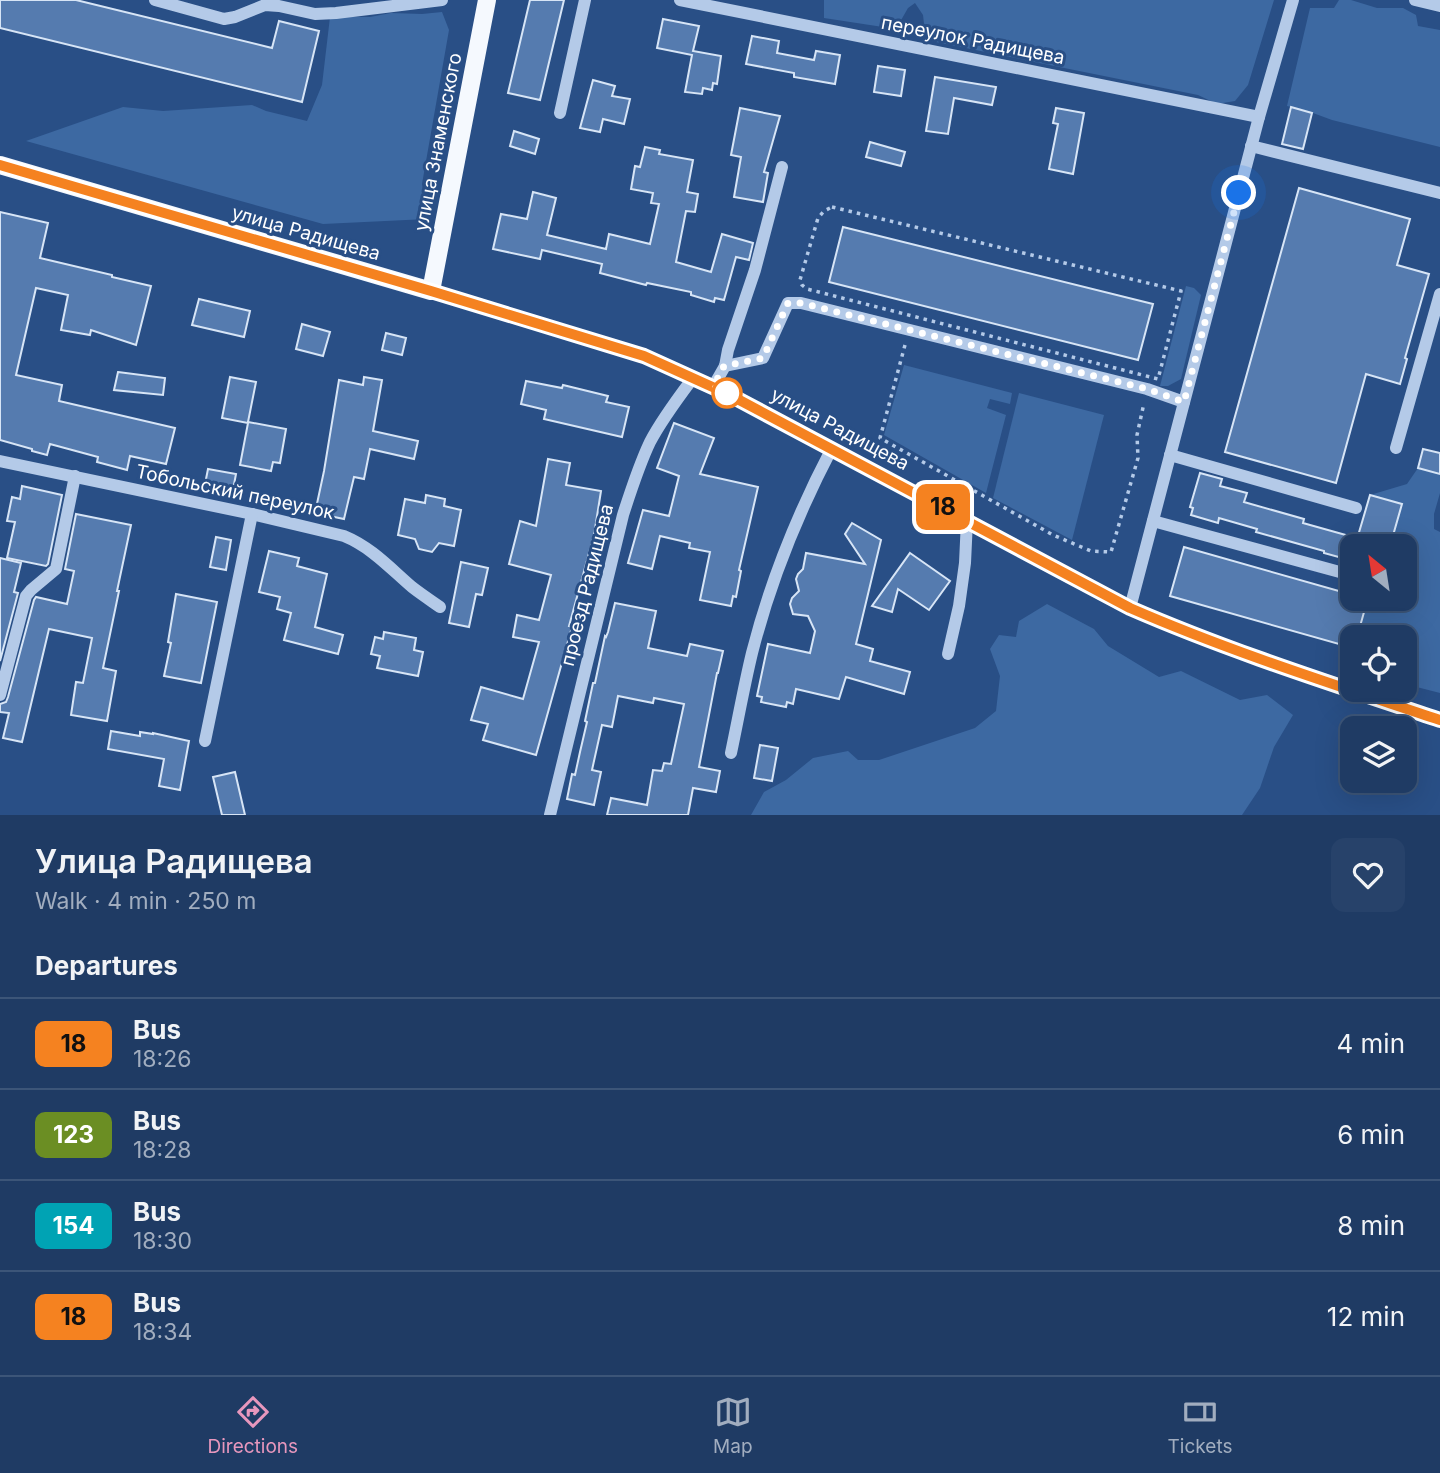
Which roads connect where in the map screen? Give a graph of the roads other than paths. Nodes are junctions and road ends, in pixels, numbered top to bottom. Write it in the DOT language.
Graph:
graph roads {
  1 [pos="155,0"];
  2 [pos="442,0"];
  3 [pos="475,0"];
  4 [pos="487,0"];
  5 [pos="585,0"];
  6 [pos="680,0"];
  7 [pos="1293,0"];
  8 [pos="1415,0"];
  9 [pos="1440,6"];
  10 [pos="560,113"];
  11 [pos="1259,117"];
  12 [pos="1251,146"];
  13 [pos="0,165"];
  14 [pos="782,167"];
  15 [pos="1440,193"];
  16 [pos="431,291"];
  17 [pos="1440,294"];
  18 [pos="724,366"];
  19 [pos="694,377"];
  20 [pos="713,387"];
  21 [pos="1184,402"];
  22 [pos="832,448"];
  23 [pos="1396,448"];
  24 [pos="1170,456"];
  25 [pos="0,461"];
  26 [pos="75,477"];
  27 [pos="1356,508"];
  28 [pos="252,514"];
  29 [pos="967,520"];
  30 [pos="1153,520"];
  31 [pos="1340,572"];
  32 [pos="440,607"];
  33 [pos="1130,608"];
  34 [pos="948,654"];
  35 [pos="0,695"];
  36 [pos="1440,720"];
  37 [pos="205,741"];
  38 [pos="731,753"];
  39 [pos="550,815"];
  1 -- 2 [label="street"];
  3 -- 4 [label="street"];
  4 -- 16 [label="main road, улица Знаменского"];
  5 -- 10 [label="street"];
  6 -- 11 [label="street, переулок Радищева"];
  7 -- 11 [label="street"];
  8 -- 9 [label="street"];
  11 -- 12 [label="street"];
  12 -- 15 [label="street"];
  12 -- 21 [label="street"];
  13 -- 16 [label="main road, улица Радищева"];
  14 -- 18 [label="street"];
  16 -- 19 [label="street, улица Радищева"];
  17 -- 23 [label="street"];
  18 -- 20 [label="street"];
  18 -- 21 [label="street"];
  19 -- 20 [label="street, улица Радищева"];
  19 -- 39 [label="street, проезд Радищева"];
  20 -- 22 [label="street, улица Радищева"];
  21 -- 24 [label="street"];
  22 -- 29 [label="street, улица Радищева"];
  22 -- 38 [label="street"];
  24 -- 27 [label="street"];
  24 -- 30 [label="street"];
  25 -- 26 [label="street, Тобольский переулок"];
  26 -- 28 [label="street, Тобольский переулок"];
  26 -- 35 [label="street"];
  28 -- 32 [label="street, Тобольский переулок"];
  28 -- 37 [label="street"];
  29 -- 33 [label="street, улица Радищева"];
  29 -- 34 [label="street"];
  30 -- 31 [label="street"];
  30 -- 33 [label="street"];
  33 -- 36 [label="street, улица Радищева"];
}
